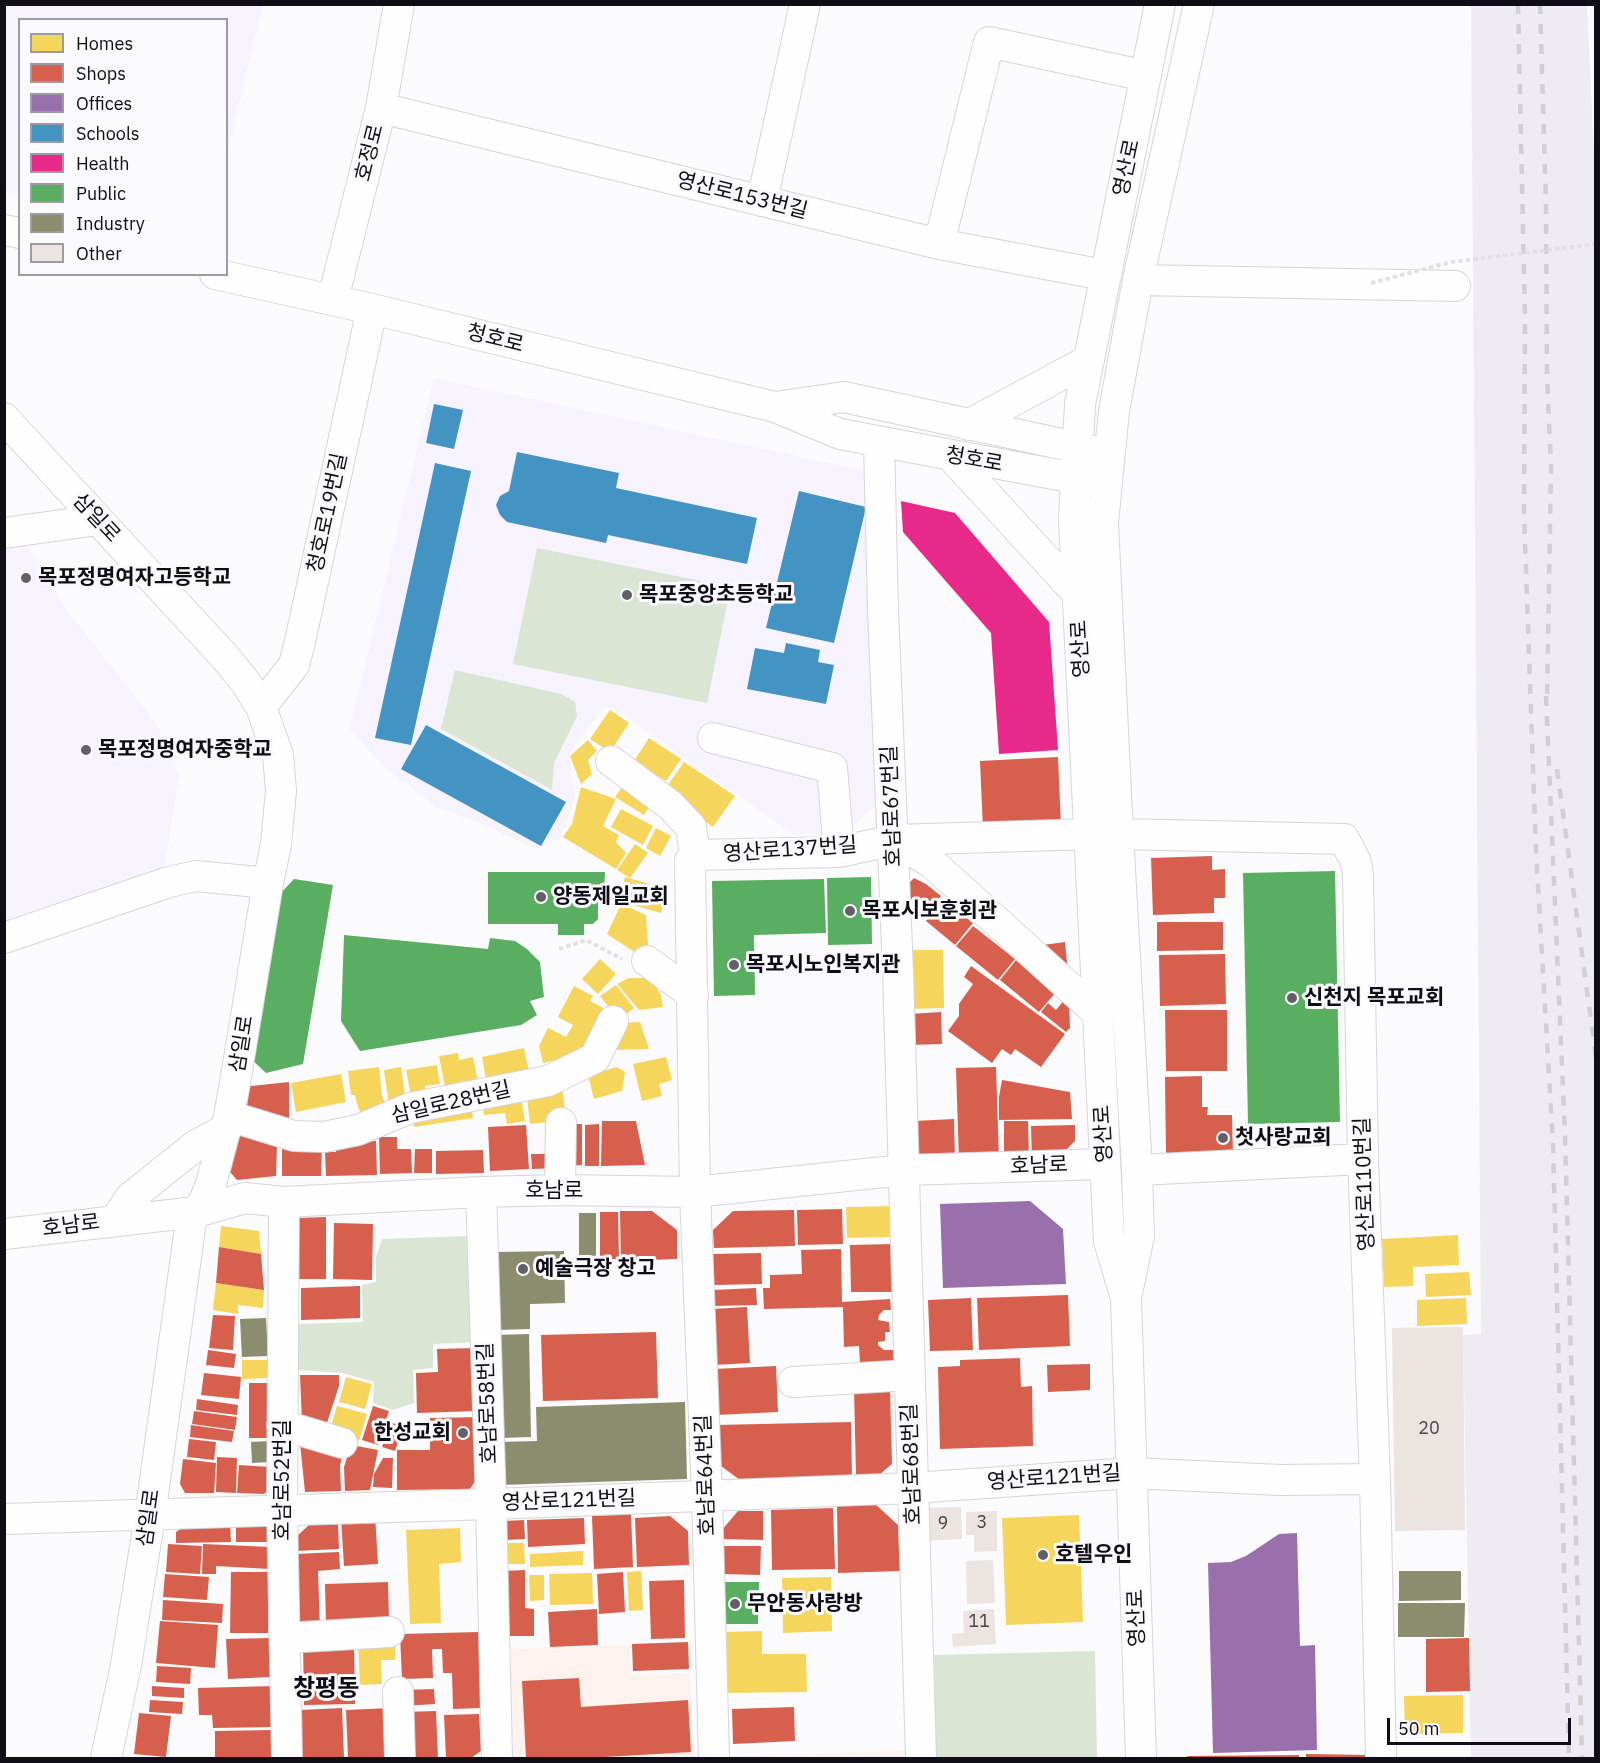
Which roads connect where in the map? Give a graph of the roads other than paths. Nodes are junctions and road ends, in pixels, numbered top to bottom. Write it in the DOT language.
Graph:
graph roads {
  1 [pos="399,4"];
  2 [pos="805,4"];
  3 [pos="1160,4"];
  4 [pos="1199,4"];
  5 [pos="1146,76"];
  6 [pos="381,108"];
  7 [pos="762,201"];
  8 [pos="939,244"];
  9 [pos="1104,275"];
  10 [pos="224,276"];
  11 [pos="1138,280"];
  12 [pos="1455,286"];
  13 [pos="333,299"];
  14 [pos="372,309"];
  15 [pos="1089,360"];
  16 [pos="774,407"];
  17 [pos="4,418"];
  18 [pos="968,424"];
  19 [pos="879,442"];
  20 [pos="1078,448"];
  21 [pos="950,455"];
  22 [pos="1109,469"];
  23 [pos="1076,478"];
  24 [pos="98,520"];
  25 [pos="4,533"];
  26 [pos="1078,594"];
  27 [pos="261,707"];
  28 [pos="713,738"];
  29 [pos="611,761"];
  30 [pos="1104,834"];
  31 [pos="894,840"];
  32 [pos="839,852"];
  33 [pos="695,855"];
  34 [pos="268,884"];
  35 [pos="4,938"];
  36 [pos="647,961"];
  37 [pos="693,995"];
  38 [pos="1098,1014"];
  39 [pos="614,1021"];
  40 [pos="228,1122"];
  41 [pos="561,1124"];
  42 [pos="1363,1159"];
  43 [pos="1106,1164"];
  44 [pos="903,1170"];
  45 [pos="1137,1170"];
  46 [pos="560,1190"];
  47 [pos="481,1192"];
  48 [pos="695,1192"];
  49 [pos="284,1202"];
  50 [pos="196,1212"];
  51 [pos="115,1221"];
  52 [pos="4,1234"];
  53 [pos="1126,1298"];
  54 [pos="910,1375"];
  55 [pos="793,1382"];
  56 [pos="282,1425"];
  57 [pos="342,1443"];
  58 [pos="1132,1473"];
  59 [pos="1375,1479"];
  60 [pos="913,1488"];
  61 [pos="707,1495"];
  62 [pos="491,1504"];
  63 [pos="282,1510"];
  64 [pos="150,1516"];
  65 [pos="4,1519"];
  66 [pos="389,1632"];
  67 [pos="285,1638"];
  68 [pos="398,1692"];
  69 [pos="106,1758"];
  70 [pos="287,1758"];
  71 [pos="400,1758"];
  72 [pos="497,1758"];
  73 [pos="714,1758"];
  74 [pos="921,1758"];
  75 [pos="1141,1758"];
  76 [pos="1382,1758"];
  1 -- 6 [label="street, 호정로"];
  2 -- 7 [label="street"];
  3 -- 5 [label="street, 영산로"];
  4 -- 11 [label="street, 영산로"];
  5 -- 8 [label="street"];
  5 -- 9 [label="street, 영산로"];
  6 -- 7 [label="street, 영산로153번길"];
  6 -- 13 [label="street, 호정로"];
  7 -- 8 [label="street, 영산로153번길"];
  8 -- 9 [label="street, 영산로153번길"];
  9 -- 15 [label="street, 영산로"];
  10 -- 13 [label="street, 청호로"];
  11 -- 12 [label="street"];
  11 -- 22 [label="street, 영산로"];
  13 -- 14 [label="street, 청호로"];
  14 -- 16 [label="street, 청호로"];
  14 -- 27 [label="street, 청호로19번길"];
  15 -- 18 [label="street"];
  15 -- 20 [label="street, 영산로"];
  16 -- 18 [label="street, 청호로"];
  16 -- 19 [label="street, 청호로"];
  17 -- 24 [label="street, 삼일로"];
  18 -- 20 [label="street, 청호로"];
  19 -- 21 [label="street, 청호로"];
  19 -- 31 [label="street, 호남로67번길"];
  20 -- 22 [label="street, 청호로"];
  20 -- 23 [label="street, 영산로"];
  21 -- 23 [label="street, 청호로"];
  21 -- 26 [label="street"];
  22 -- 23 [label="street, 청호로"];
  22 -- 30 [label="street, 영산로"];
  23 -- 26 [label="street, 영산로"];
  24 -- 25 [label="street"];
  24 -- 27 [label="street, 삼일로"];
  26 -- 30 [label="street, 영산로"];
  27 -- 34 [label="street, 삼일로"];
  28 -- 32 [label="street"];
  29 -- 33 [label="street, 영산로137번길"];
  30 -- 31 [label="street, 영산로137번길"];
  30 -- 38 [label="street, 영산로"];
  30 -- 42 [label="street, 영산로110번길"];
  30 -- 45 [label="street, 영산로"];
  31 -- 32 [label="street, 영산로137번길"];
  31 -- 38 [label="street"];
  31 -- 44 [label="street, 호남로67번길"];
  32 -- 33 [label="street, 영산로137번길"];
  33 -- 37 [label="street"];
  34 -- 35 [label="street"];
  34 -- 40 [label="street, 삼일로"];
  36 -- 37 [label="street"];
  37 -- 48 [label="street, 호남로64번길"];
  38 -- 43 [label="street, 영산로"];
  39 -- 40 [label="street, 삼일로28번길"];
  40 -- 50 [label="street, 삼일로"];
  40 -- 51 [label="street"];
  41 -- 46 [label="street"];
  42 -- 45 [label="street"];
  42 -- 59 [label="street, 영산로110번길"];
  43 -- 44 [label="street, 호남로"];
  43 -- 53 [label="street, 영산로"];
  44 -- 48 [label="street, 호남로"];
  44 -- 54 [label="street, 호남로68번길"];
  45 -- 53 [label="street, 영산로"];
  46 -- 47 [label="street, 호남로"];
  46 -- 48 [label="street, 호남로"];
  47 -- 49 [label="street, 호남로"];
  47 -- 62 [label="street, 호남로58번길"];
  48 -- 61 [label="street, 호남로64번길"];
  49 -- 50 [label="street, 호남로"];
  49 -- 56 [label="street, 호남로52번길"];
  50 -- 51 [label="street, 호남로"];
  50 -- 64 [label="street, 삼일로"];
  51 -- 52 [label="street, 호남로"];
  53 -- 58 [label="street, 영산로"];
  54 -- 55 [label="street"];
  54 -- 60 [label="street, 호남로68번길"];
  56 -- 57 [label="street"];
  56 -- 63 [label="street, 호남로52번길"];
  58 -- 59 [label="street, 영산로121번길"];
  58 -- 60 [label="street, 영산로121번길"];
  58 -- 75 [label="street, 영산로"];
  59 -- 76 [label="street, 영산로110번길"];
  60 -- 61 [label="street, 영산로121번길"];
  60 -- 74 [label="street, 호남로68번길"];
  61 -- 62 [label="street, 영산로121번길"];
  61 -- 73 [label="street, 호남로64번길"];
  62 -- 63 [label="street, 영산로121번길"];
  62 -- 72 [label="street, 호남로58번길"];
  63 -- 64 [label="street, 영산로121번길"];
  63 -- 67 [label="street, 호남로52번길"];
  64 -- 65 [label="street, 영산로121번길"];
  64 -- 69 [label="street, 삼일로"];
  66 -- 67 [label="street"];
  67 -- 70 [label="street, 호남로52번길"];
  68 -- 71 [label="street"];
}
